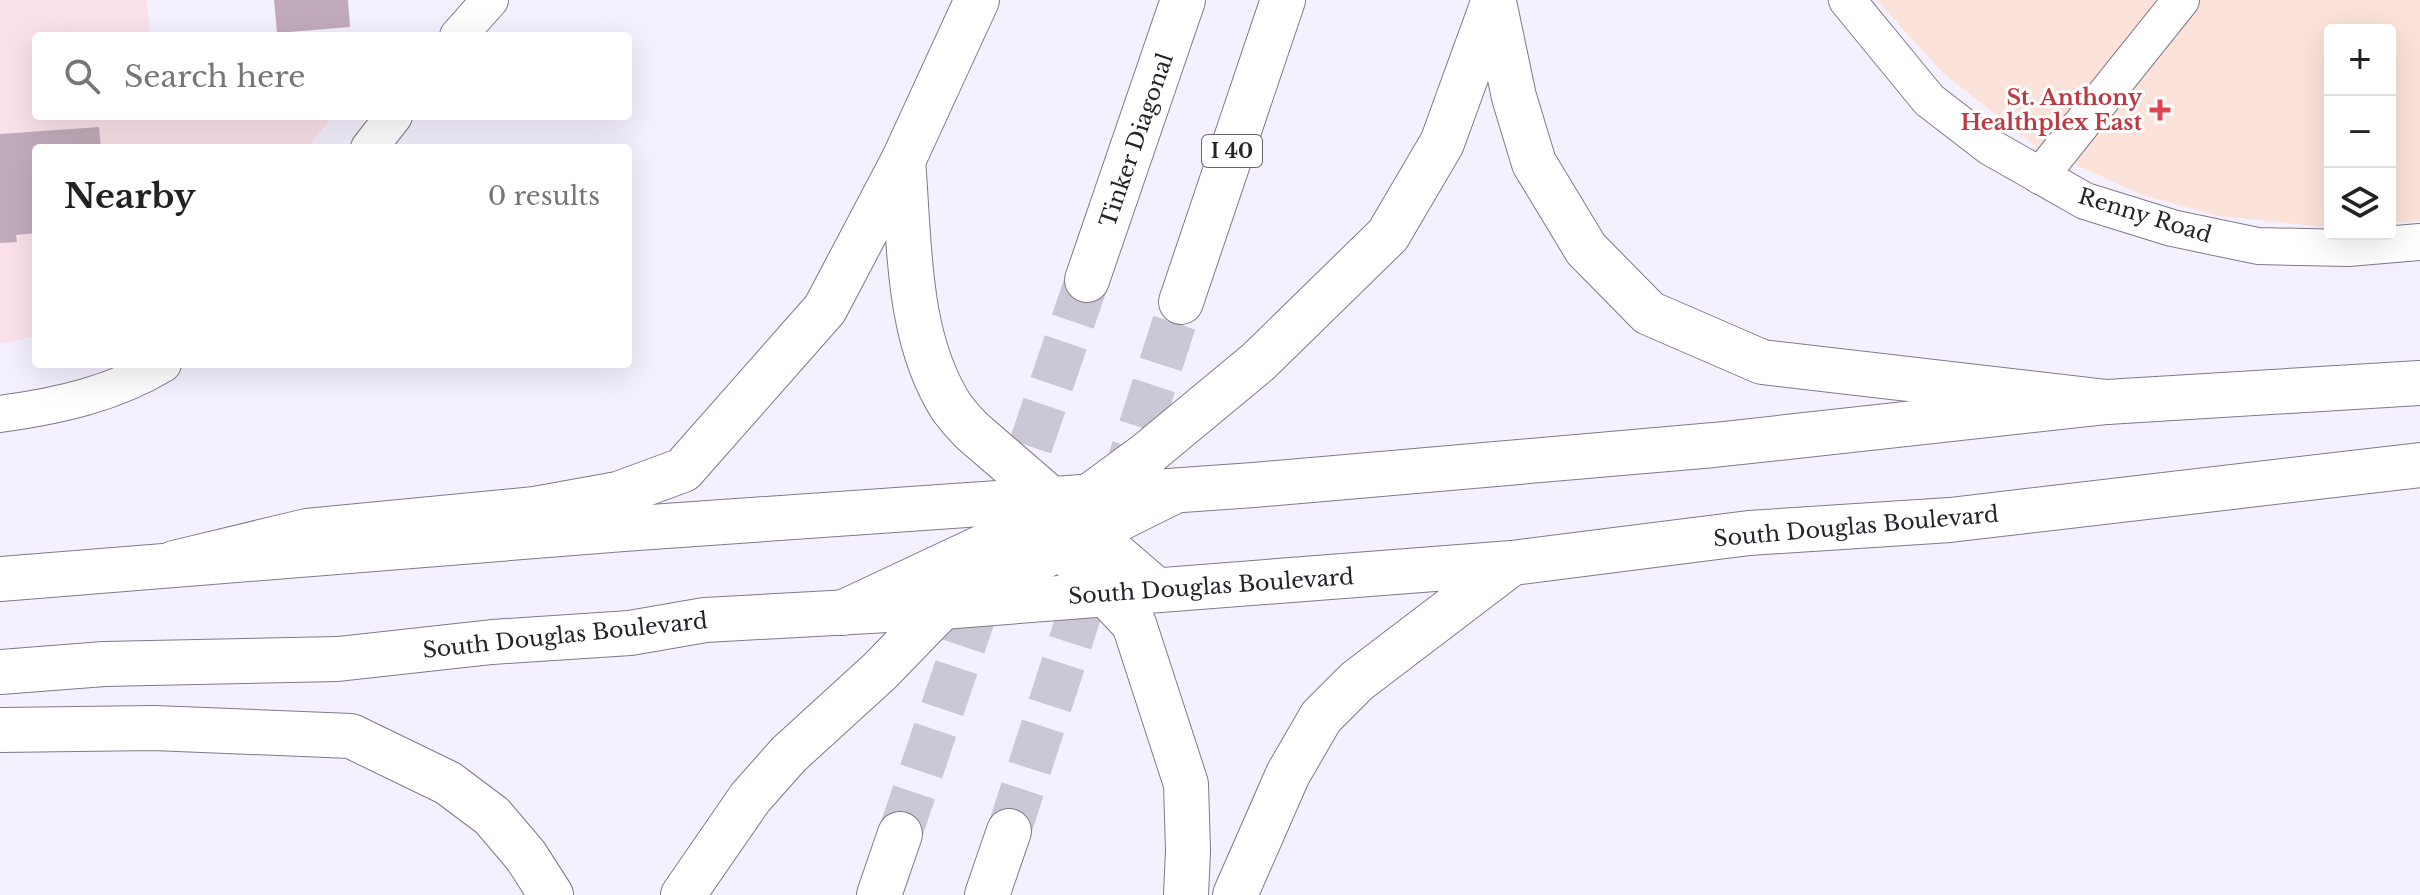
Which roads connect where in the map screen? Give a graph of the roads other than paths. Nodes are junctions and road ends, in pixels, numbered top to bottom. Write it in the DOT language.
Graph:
graph roads {
  1 [pos="490,0"];
  2 [pos="977,0"];
  3 [pos="1183,0"];
  4 [pos="1283,0"];
  5 [pos="1847,0"];
  6 [pos="2181,0"];
  7 [pos="1494,1"];
  8 [pos="462,32"];
  9 [pos="391,120"];
  10 [pos="372,144"];
  11 [pos="903,161"];
  12 [pos="2040,176"];
  13 [pos="2420,242"];
  14 [pos="1087,280"];
  15 [pos="1181,302"];
  16 [pos="157,368"];
  17 [pos="2420,383"];
  18 [pos="2107,402"];
  19 [pos="0,414"];
  20 [pos="2420,465"];
  21 [pos="1059,518"];
  22 [pos="174,563"];
  23 [pos="1512,563"];
  24 [pos="0,579"];
  25 [pos="1156,590"];
  26 [pos="1105,594"];
  27 [pos="942,607"];
  28 [pos="842,613"];
  29 [pos="0,672"];
  30 [pos="0,730"];
  31 [pos="1009,831"];
  32 [pos="900,834"];
  33 [pos="551,895"];
  34 [pos="683,895"];
  35 [pos="879,895"];
  36 [pos="987,895"];
  37 [pos="1186,895"];
  38 [pos="1235,895"];
  1 -- 8 [label="street"];
  2 -- 11 [label="main road"];
  3 -- 14 [label="main road, Tinker Diagonal"];
  4 -- 15 [label="main road, I 40"];
  5 -- 12 [label="street, Renny Road"];
  6 -- 12 [label="street"];
  7 -- 18 [label="main road"];
  7 -- 21 [label="main road"];
  9 -- 10 [label="street"];
  11 -- 21 [label="main road"];
  11 -- 22 [label="main road"];
  12 -- 13 [label="street, Renny Road"];
  16 -- 19 [label="street"];
  17 -- 18 [label="main road"];
  18 -- 21 [label="main road"];
  20 -- 23 [label="main road, South Douglas Boulevard"];
  21 -- 22 [label="main road"];
  21 -- 25 [label="main road"];
  21 -- 26 [label="main road"];
  21 -- 27 [label="main road"];
  21 -- 28 [label="main road"];
  22 -- 24 [label="main road"];
  23 -- 25 [label="main road, South Douglas Boulevard"];
  23 -- 38 [label="main road"];
  25 -- 26 [label="main road, South Douglas Boulevard"];
  26 -- 27 [label="main road, South Douglas Boulevard"];
  26 -- 37 [label="main road"];
  27 -- 28 [label="main road, South Douglas Boulevard"];
  27 -- 34 [label="main road"];
  28 -- 29 [label="main road, South Douglas Boulevard"];
  30 -- 33 [label="main road"];
  31 -- 36 [label="main road"];
  32 -- 35 [label="main road"];
}
